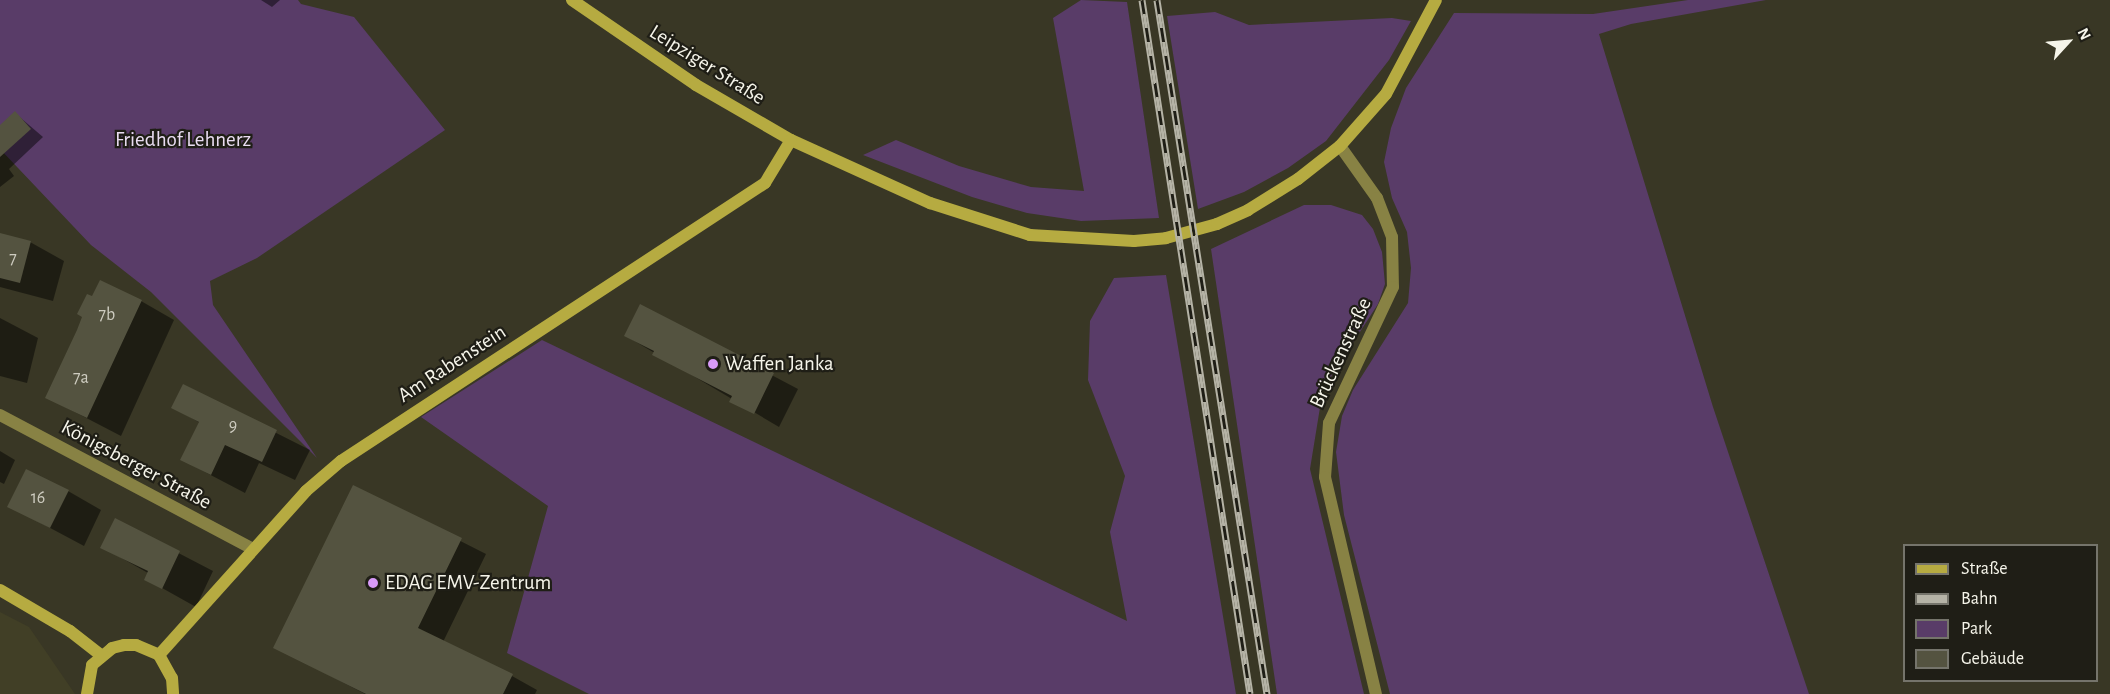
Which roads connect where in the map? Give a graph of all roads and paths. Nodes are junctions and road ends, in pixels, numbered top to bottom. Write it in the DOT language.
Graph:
graph roads {
  1 [pos="572,0"];
  2 [pos="1436,0"];
  3 [pos="791,140"];
  4 [pos="1340,146"];
  5 [pos="0,416"];
  6 [pos="253,549"];
  7 [pos="0,590"];
  8 [pos="101,655"];
  9 [pos="159,655"];
  10 [pos="87,694"];
  11 [pos="173,694"];
  12 [pos="1376,694"];
  1 -- 3 [label="main road, Leipziger Straße"];
  2 -- 4 [label="main road, Leipziger Straße"];
  3 -- 4 [label="main road, Leipziger Straße"];
  3 -- 6 [label="main road, Am Rabenstein"];
  4 -- 12 [label="street, Brückenstraße"];
  5 -- 6 [label="street, Königsberger Straße"];
  6 -- 9 [label="main road, Am Rabenstein"];
  7 -- 8 [label="main road"];
  8 -- 9 [label="main road"];
  8 -- 10 [label="main road"];
  9 -- 11 [label="main road"];
}
